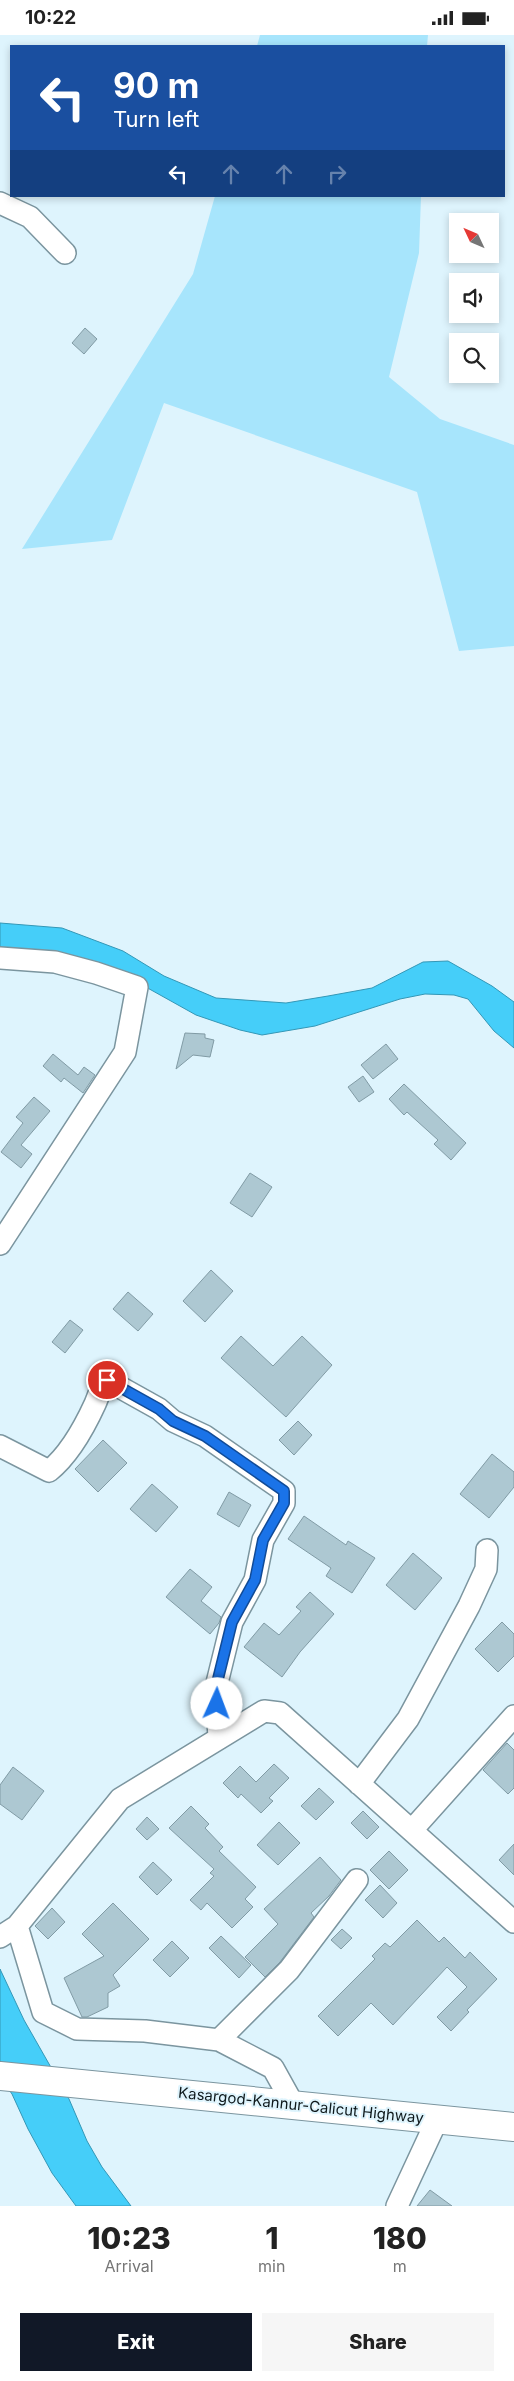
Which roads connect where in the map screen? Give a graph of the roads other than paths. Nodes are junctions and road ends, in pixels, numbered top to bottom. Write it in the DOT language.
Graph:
graph roads {
  1 [pos="0,203"];
  2 [pos="65,253"];
  3 [pos="0,958"];
  4 [pos="0,1244"];
  5 [pos="0,1446"];
  6 [pos="487,1550"];
  7 [pos="514,1716"];
  8 [pos="219,1738"];
  9 [pos="359,1784"];
  10 [pos="412,1830"];
  11 [pos="357,1880"];
  12 [pos="511,1912"];
  13 [pos="9,1931"];
  14 [pos="219,2039"];
  15 [pos="0,2075"];
  16 [pos="293,2104"];
  17 [pos="437,2120"];
  18 [pos="514,2127"];
  19 [pos="397,2206"];
  1 -- 2 [label="street"];
  3 -- 4 [label="street"];
  5 -- 8 [label="street"];
  6 -- 9 [label="street"];
  7 -- 10 [label="street"];
  8 -- 9 [label="street"];
  8 -- 13 [label="street"];
  9 -- 10 [label="street"];
  10 -- 12 [label="street"];
  11 -- 14 [label="street"];
  13 -- 14 [label="street"];
  14 -- 16 [label="street"];
  15 -- 16 [label="highway, Kasargod-Kannur-Calicut Highway"];
  16 -- 17 [label="highway, Kasargod-Kannur-Calicut Highway"];
  17 -- 18 [label="highway, Kasargod-Kannur-Calicut Highway"];
  17 -- 19 [label="street"];
}
